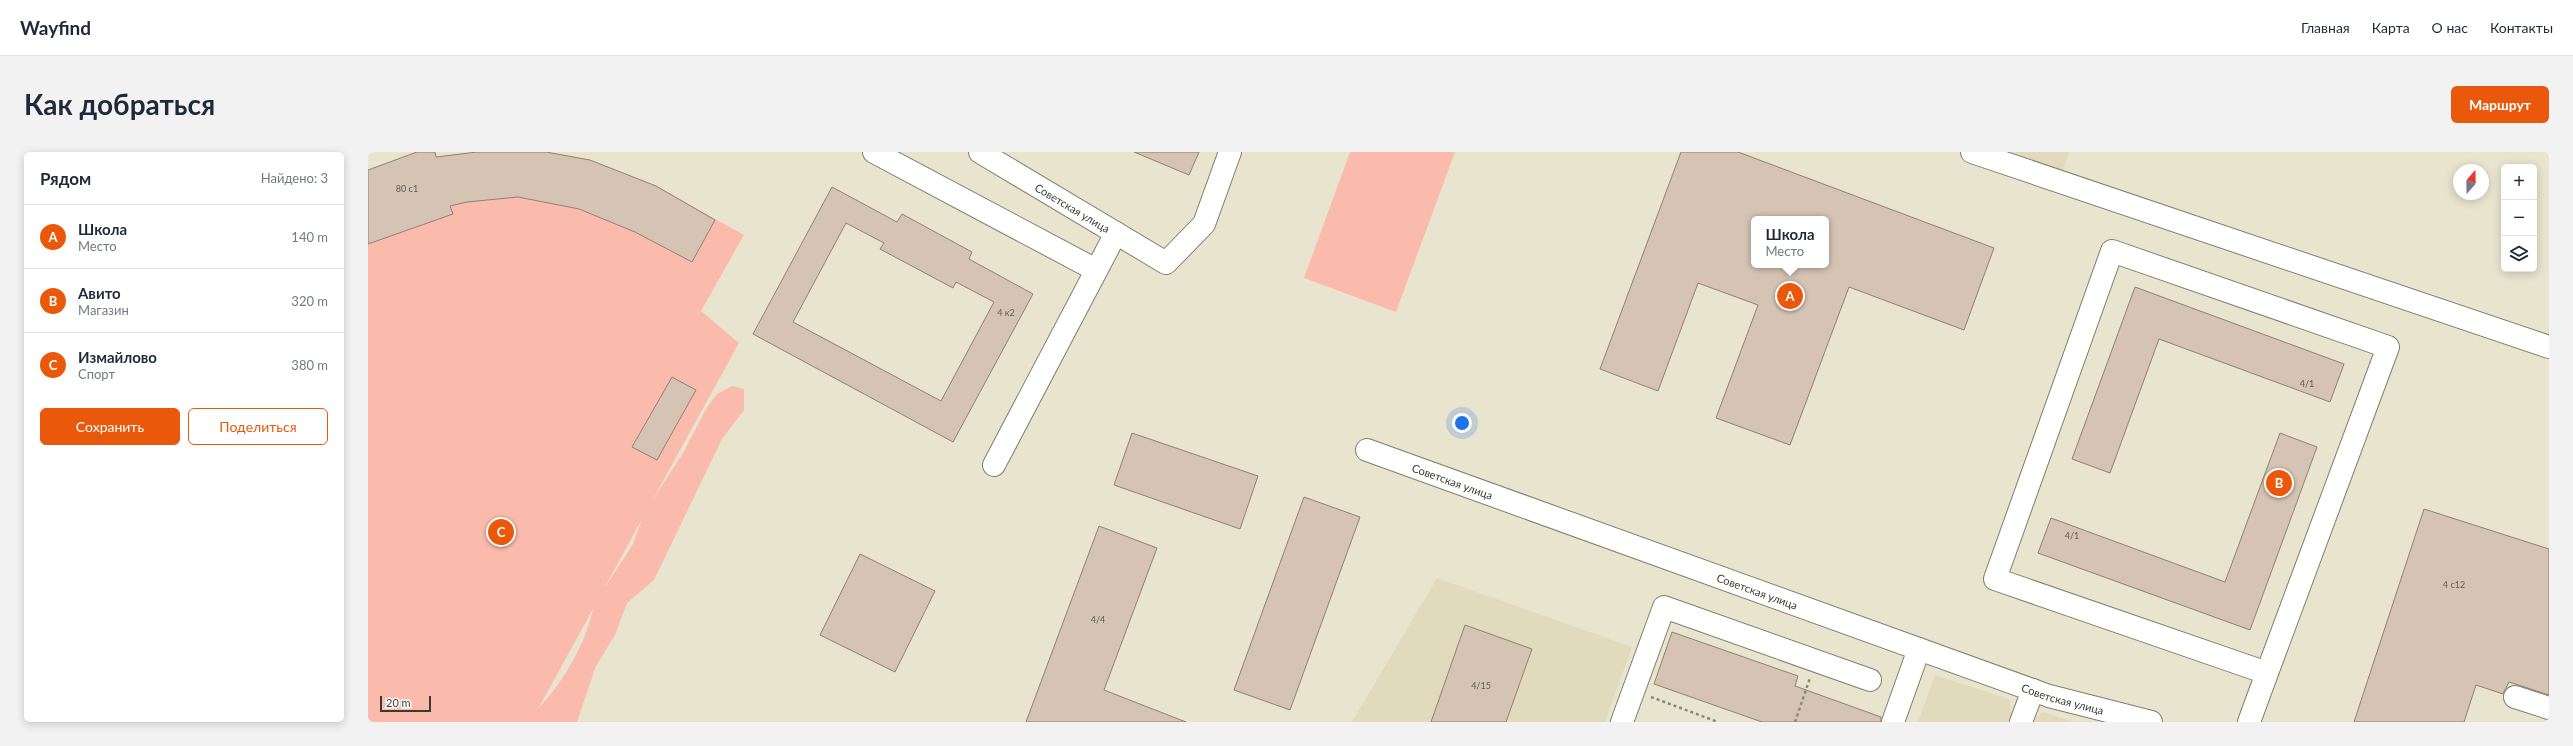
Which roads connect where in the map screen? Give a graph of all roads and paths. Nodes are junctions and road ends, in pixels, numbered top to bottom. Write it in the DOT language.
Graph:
graph roads {
  1 [pos="874,152"];
  2 [pos="980,152"];
  3 [pos="1230,152"];
  4 [pos="1972,152"];
  5 [pos="1116,233"];
  6 [pos="1096,270"];
  7 [pos="2549,347"];
  8 [pos="1367,450"];
  9 [pos="994,465"];
  10 [pos="1919,649"];
  11 [pos="1816,661"];
  12 [pos="2267,673"];
  13 [pos="1870,680"];
  14 [pos="1634,690"];
  15 [pos="2033,690"];
  16 [pos="2514,697"];
  17 [pos="2549,708"];
  18 [pos="1622,722"];
  19 [pos="1718,722"];
  20 [pos="1795,722"];
  21 [pos="1893,722"];
  22 [pos="2021,722"];
  23 [pos="2151,722"];
  24 [pos="2249,722"];
  1 -- 6 [label="street"];
  2 -- 5 [label="street, Советская улица"];
  3 -- 5 [label="street, Советская улица"];
  4 -- 7 [label="street"];
  5 -- 6 [label="street"];
  6 -- 9 [label="street"];
  8 -- 10 [label="street, Советская улица"];
  10 -- 15 [label="street, Советская улица"];
  10 -- 21 [label="street"];
  11 -- 13 [label="street"];
  11 -- 14 [label="street"];
  11 -- 20 [label="path"];
  12 -- 12 [label="street"];
  12 -- 24 [label="street"];
  14 -- 18 [label="street"];
  14 -- 19 [label="path"];
  15 -- 22 [label="street"];
  15 -- 23 [label="street, Советская улица"];
  16 -- 17 [label="street"];
}
